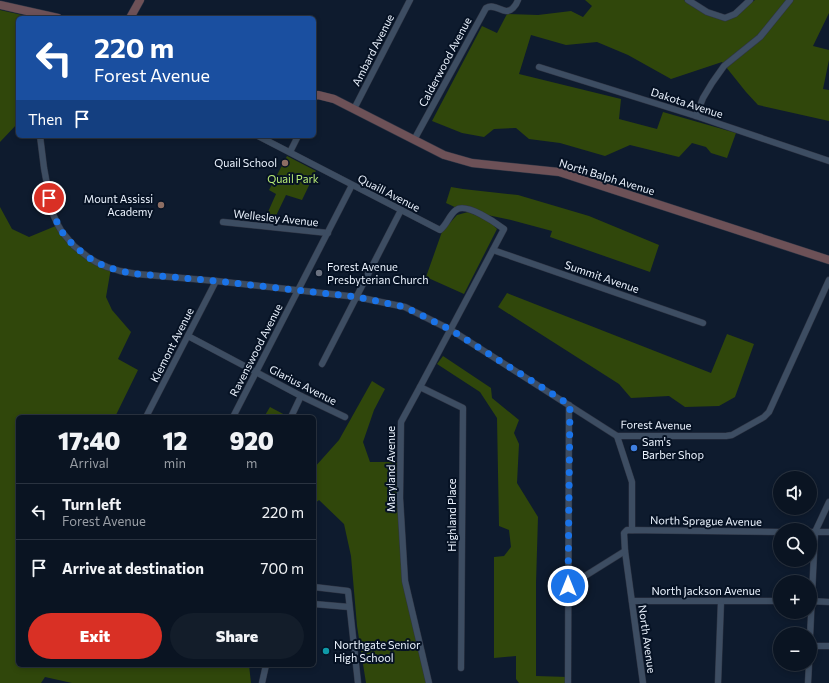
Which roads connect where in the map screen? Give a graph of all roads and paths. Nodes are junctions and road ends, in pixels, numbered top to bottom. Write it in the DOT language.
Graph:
graph roads {
  1 [pos="140,0"];
  2 [pos="410,0"];
  3 [pos="518,0"];
  4 [pos="688,0"];
  5 [pos="750,0"];
  6 [pos="790,0"];
  7 [pos="2,5"];
  8 [pos="23,14"];
  9 [pos="40,16"];
  10 [pos="131,16"];
  11 [pos="539,67"];
  12 [pos="316,95"];
  13 [pos="354,109"];
  14 [pos="696,116"];
  15 [pos="40,138"];
  16 [pos="262,138"];
  17 [pos="297,138"];
  18 [pos="414,140"];
  19 [pos="290,152"];
  20 [pos="829,161"];
  21 [pos="352,185"];
  22 [pos="401,210"];
  23 [pos="222,222"];
  24 [pos="504,229"];
  25 [pos="328,233"];
  26 [pos="493,250"];
  27 [pos="829,260"];
  28 [pos="829,280"];
  29 [pos="216,281"];
  30 [pos="298,290"];
  31 [pos="357,297"];
  32 [pos="703,323"];
  33 [pos="451,330"];
  34 [pos="188,336"];
  35 [pos="322,364"];
  36 [pos="256,372"];
  37 [pos="420,387"];
  38 [pos="301,396"];
  39 [pos="570,405"];
  40 [pos="147,415"];
  41 [pos="234,415"];
  42 [pos="292,415"];
  43 [pos="345,417"];
  44 [pos="617,436"];
  45 [pos="829,502"];
  46 [pos="817,523"];
  47 [pos="632,530"];
  48 [pos="773,532"];
  49 [pos="817,532"];
  50 [pos="829,532"];
  51 [pos="625,551"];
  52 [pos="568,586"];
  53 [pos="316,587"];
  54 [pos="632,601"];
  55 [pos="721,601"];
  56 [pos="773,601"];
  57 [pos="817,602"];
  58 [pos="829,602"];
  59 [pos="316,604"];
  60 [pos="349,607"];
  61 [pos="817,646"];
  62 [pos="829,646"];
  63 [pos="266,667"];
  64 [pos="461,668"];
  65 [pos="809,671"];
  66 [pos="262,683"];
  67 [pos="358,683"];
  68 [pos="429,683"];
  69 [pos="568,683"];
  70 [pos="643,683"];
  71 [pos="718,683"];
  72 [pos="808,683"];
  1 -- 10 [label="street"];
  2 -- 13 [label="street, Ambard Avenue"];
  3 -- 18 [label="street, Calderwood Avenue"];
  4 -- 5 [label="street"];
  6 -- 14 [label="street"];
  7 -- 8 [label="street"];
  8 -- 9 [label="street"];
  11 -- 14 [label="street, Dakota Avenue"];
  12 -- 13 [label="street, North Balph Avenue"];
  13 -- 18 [label="street, North Balph Avenue"];
  14 -- 20 [label="street, Dakota Avenue"];
  15 -- 29 [label="street, Forest Avenue"];
  16 -- 19 [label="street, Quaill Avenue"];
  17 -- 19 [label="street"];
  18 -- 27 [label="street, North Balph Avenue"];
  19 -- 21 [label="street, Quaill Avenue"];
  21 -- 22 [label="street, Quaill Avenue"];
  21 -- 25 [label="street, Ravenswood Avenue"];
  22 -- 24 [label="street, Quaill Avenue"];
  22 -- 31 [label="street"];
  23 -- 25 [label="street, Wellesley Avenue"];
  24 -- 26 [label="street, Maryland Avenue"];
  25 -- 30 [label="street, Ravenswood Avenue"];
  26 -- 32 [label="street, Summit Avenue"];
  26 -- 33 [label="street, Maryland Avenue"];
  28 -- 44 [label="street, Forest Avenue"];
  29 -- 30 [label="street, Forest Avenue"];
  29 -- 34 [label="street, Klemont Avenue"];
  30 -- 31 [label="street, Forest Avenue"];
  30 -- 36 [label="street, Ravenswood Avenue"];
  31 -- 33 [label="street, Forest Avenue"];
  31 -- 35 [label="street"];
  33 -- 37 [label="street, Maryland Avenue"];
  33 -- 39 [label="street, Forest Avenue"];
  34 -- 36 [label="street, Glarius Avenue"];
  34 -- 40 [label="street, Klemont Avenue"];
  36 -- 38 [label="street, Glarius Avenue"];
  36 -- 41 [label="street, Ravenswood Avenue"];
  37 -- 64 [label="street, Highland Place"];
  37 -- 68 [label="street, Maryland Avenue"];
  38 -- 42 [label="street"];
  38 -- 43 [label="street, Glarius Avenue"];
  39 -- 44 [label="street, Forest Avenue"];
  39 -- 52 [label="street"];
  44 -- 47 [label="street"];
  45 -- 46 [label="street"];
  47 -- 48 [label="street, North Sprague Avenue"];
  47 -- 51 [label="street, North Avenue"];
  49 -- 50 [label="street"];
  51 -- 52 [label="street"];
  51 -- 54 [label="street, North Avenue"];
  52 -- 69 [label="street"];
  53 -- 60 [label="street"];
  54 -- 55 [label="street, North Jackson Avenue"];
  54 -- 70 [label="street, North Avenue"];
  55 -- 56 [label="street, North Jackson Avenue"];
  55 -- 71 [label="street"];
  57 -- 58 [label="street"];
  59 -- 60 [label="street"];
  60 -- 67 [label="street"];
  61 -- 62 [label="street"];
  63 -- 66 [label="street"];
  65 -- 72 [label="street"];
}
